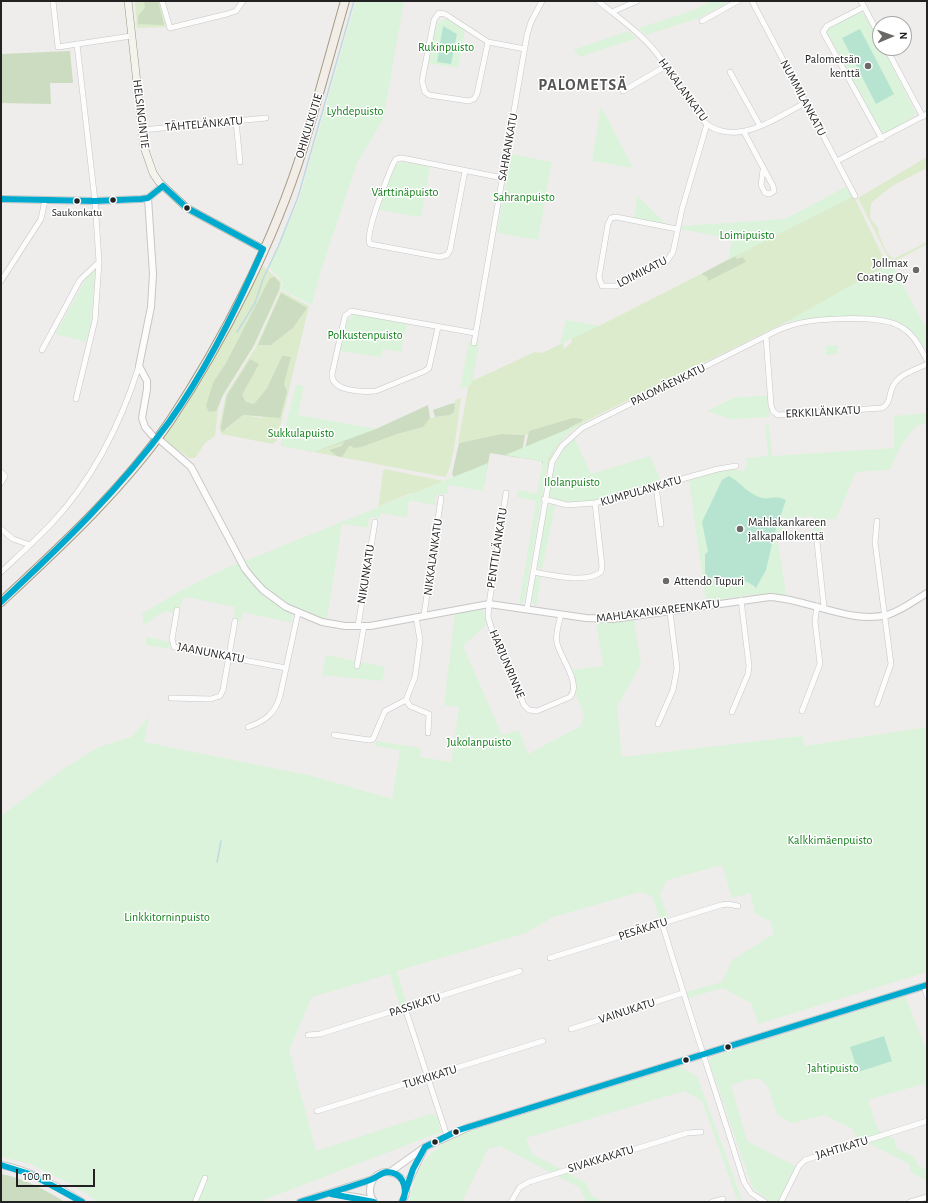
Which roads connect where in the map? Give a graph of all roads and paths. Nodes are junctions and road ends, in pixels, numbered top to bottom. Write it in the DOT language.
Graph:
graph roads {
  1 [pos="53,1"];
  2 [pos="128,1"];
  3 [pos="162,1"];
  4 [pos="242,1"];
  5 [pos="345,1"];
  6 [pos="542,1"];
  7 [pos="598,1"];
  8 [pos="637,1"];
  9 [pos="738,1"];
  10 [pos="752,1"];
  11 [pos="861,1"];
  12 [pos="864,7"];
  13 [pos="612,12"];
  14 [pos="702,21"];
  15 [pos="872,22"];
  16 [pos="131,36"];
  17 [pos="488,42"];
  18 [pos="77,44"];
  19 [pos="525,49"];
  20 [pos="891,56"];
  21 [pos="666,66"];
  22 [pos="730,72"];
  23 [pos="623,90"];
  24 [pos="805,103"];
  25 [pos="925,116"];
  26 [pos="266,118"];
  27 [pos="236,121"];
  28 [pos="707,124"];
  29 [pos="760,126"];
  30 [pos="142,130"];
  31 [pos="744,132"];
  32 [pos="882,138"];
  33 [pos="837,161"];
  34 [pos="240,162"];
  35 [pos="465,170"];
  36 [pos="763,170"];
  37 [pos="503,178"];
  38 [pos="163,186"];
  39 [pos="855,196"];
  40 [pos="148,198"];
  41 [pos="1,199"];
  42 [pos="45,200"];
  43 [pos="95,201"];
  44 [pos="678,229"];
  45 [pos="263,248"];
  46 [pos="99,262"];
  47 [pos="1,281"];
  48 [pos="438,327"];
  49 [pos="475,333"];
  50 [pos="766,336"];
  51 [pos="474,343"];
  52 [pos="42,350"];
  53 [pos="927,360"];
  54 [pos="927,364"];
  55 [pos="139,366"];
  56 [pos="76,399"];
  57 [pos="152,435"];
  58 [pos="161,441"];
  59 [pos="736,466"];
  60 [pos="1,472"];
  61 [pos="1,483"];
  62 [pos="656,487"];
  63 [pos="506,493"];
  64 [pos="441,498"];
  65 [pos="544,499"];
  66 [pos="595,504"];
  67 [pos="877,521"];
  68 [pos="375,522"];
  69 [pos="661,524"];
  70 [pos="1,529"];
  71 [pos="817,542"];
  72 [pos="30,545"];
  73 [pos="1,572"];
  74 [pos="533,572"];
  75 [pos="927,593"];
  76 [pos="741,600"];
  77 [pos="1,602"];
  78 [pos="489,604"];
  79 [pos="820,607"];
  80 [pos="527,609"];
  81 [pos="177,610"];
  82 [pos="670,612"];
  83 [pos="298,613"];
  84 [pos="424,615"];
  85 [pos="561,615"];
  86 [pos="886,615"];
  87 [pos="416,617"];
  88 [pos="235,621"];
  89 [pos="361,626"];
  90 [pos="229,657"];
  91 [pos="357,666"];
  92 [pos="286,668"];
  93 [pos="171,698"];
  94 [pos="406,700"];
  95 [pos="877,704"];
  96 [pos="802,711"];
  97 [pos="732,712"];
  98 [pos="658,724"];
  99 [pos="248,726"];
  100 [pos="428,733"];
  101 [pos="334,735"];
  102 [pos="738,906"];
  103 [pos="662,923"];
  104 [pos="550,958"];
  105 [pos="520,971"];
  106 [pos="926,985"];
  107 [pos="683,992"];
  108 [pos="927,996"];
  109 [pos="405,1008"];
  110 [pos="571,1029"];
  111 [pos="308,1036"];
  112 [pos="543,1041"];
  113 [pos="702,1054"];
  114 [pos="426,1078"];
  115 [pos="317,1111"];
  116 [pos="927,1121"];
  117 [pos="701,1132"];
  118 [pos="447,1136"];
  119 [pos="425,1147"];
  120 [pos="1,1165"];
  121 [pos="390,1172"];
  122 [pos="205,1178"];
  123 [pos="373,1179"];
  124 [pos="406,1187"];
  125 [pos="331,1194"];
  126 [pos="927,1197"];
  127 [pos="723,1199"];
  128 [pos="374,1201"];
  129 [pos="82,1202"];
  130 [pos="195,1202"];
  131 [pos="300,1202"];
  132 [pos="402,1202"];
  133 [pos="511,1202"];
  134 [pos="712,1202"];
  135 [pos="765,1202"];
  136 [pos="781,1202"];
  137 [pos="910,1202"];
  1 -- 18 [label="street"];
  2 -- 16 [label="main road, HELSINGINTIE"];
  3 -- 4 [label="street"];
  5 -- 45 [label="main road, OHIKULKUTIE"];
  6 -- 19 [label="street, SAHRANKATU"];
  7 -- 13 [label="street, HAKALANKATU"];
  8 -- 13 [label="street"];
  9 -- 14 [label="street"];
  10 -- 24 [label="street, NUMMILANKATU"];
  11 -- 12 [label="street"];
  12 -- 15 [label="street"];
  12 -- 32 [label="street"];
  13 -- 21 [label="street, HAKALANKATU"];
  16 -- 18 [label="street"];
  16 -- 30 [label="main road, HELSINGINTIE"];
  17 -- 17 [label="street"];
  17 -- 19 [label="street"];
  18 -- 43 [label="street"];
  19 -- 37 [label="street, SAHRANKATU"];
  20 -- 25 [label="street"];
  21 -- 23 [label="street"];
  21 -- 28 [label="street, HAKALANKATU"];
  22 -- 29 [label="street"];
  24 -- 29 [label="street, HAKALANKATU"];
  24 -- 33 [label="street, NUMMILANKATU"];
  25 -- 32 [label="street"];
  26 -- 27 [label="street, TÄHTELÄNKATU"];
  27 -- 30 [label="street, TÄHTELÄNKATU"];
  27 -- 34 [label="street"];
  28 -- 31 [label="street, HAKALANKATU"];
  28 -- 44 [label="street, LOIMIKATU"];
  29 -- 31 [label="street, HAKALANKATU"];
  30 -- 38 [label="main road, HELSINGINTIE"];
  31 -- 36 [label="street"];
  32 -- 33 [label="street"];
  33 -- 39 [label="street, NUMMILANKATU"];
  35 -- 35 [label="street"];
  35 -- 37 [label="street"];
  37 -- 49 [label="street, SAHRANKATU"];
  38 -- 40 [label="street"];
  38 -- 45 [label="main road, HELSINGINTIE"];
  40 -- 43 [label="street"];
  40 -- 55 [label="street"];
  41 -- 42 [label="street"];
  42 -- 43 [label="street"];
  42 -- 47 [label="street"];
  43 -- 46 [label="street"];
  44 -- 44 [label="street, LOIMIKATU"];
  45 -- 77 [label="main road"];
  46 -- 52 [label="street"];
  46 -- 56 [label="street"];
  48 -- 48 [label="street"];
  48 -- 49 [label="street"];
  49 -- 51 [label="street, SAHRANKATU"];
  50 -- 53 [label="street, PALOMÄENKATU"];
  50 -- 54 [label="street, ERKKILÄNKATU"];
  50 -- 65 [label="street, PALOMÄENKATU"];
  55 -- 57 [label="street"];
  55 -- 72 [label="street"];
  58 -- 83 [label="street, MAHLAKANKAREENKATU"];
  59 -- 62 [label="street, KUMPULANKATU"];
  60 -- 61 [label="street"];
  62 -- 66 [label="street, KUMPULANKATU"];
  62 -- 69 [label="street"];
  63 -- 78 [label="street, PENTTILÄNKATU"];
  64 -- 84 [label="street, NIKKALANKATU"];
  65 -- 66 [label="street, KUMPULANKATU"];
  65 -- 74 [label="street, PALOMÄENKATU"];
  66 -- 74 [label="street"];
  67 -- 86 [label="street"];
  68 -- 89 [label="street, NIKUNKATU"];
  70 -- 72 [label="street"];
  71 -- 79 [label="street"];
  72 -- 73 [label="street"];
  74 -- 80 [label="street, PALOMÄENKATU"];
  75 -- 86 [label="street, MAHLAKANKAREENKATU"];
  76 -- 79 [label="street, MAHLAKANKAREENKATU"];
  76 -- 82 [label="street, MAHLAKANKAREENKATU"];
  76 -- 97 [label="street"];
  78 -- 80 [label="street, MAHLAKANKAREENKATU"];
  78 -- 84 [label="street, MAHLAKANKAREENKATU"];
  78 -- 85 [label="street, HARJUNRINNE"];
  79 -- 86 [label="street, MAHLAKANKAREENKATU"];
  79 -- 96 [label="street"];
  80 -- 85 [label="street, MAHLAKANKAREENKATU"];
  81 -- 90 [label="street, JAANUNKATU"];
  82 -- 85 [label="street, MAHLAKANKAREENKATU"];
  82 -- 98 [label="street"];
  83 -- 89 [label="street, MAHLAKANKAREENKATU"];
  83 -- 92 [label="street"];
  84 -- 87 [label="street, MAHLAKANKAREENKATU"];
  86 -- 95 [label="street"];
  87 -- 89 [label="street, MAHLAKANKAREENKATU"];
  87 -- 94 [label="street"];
  88 -- 90 [label="street"];
  89 -- 91 [label="street, NIKUNKATU"];
  90 -- 92 [label="street, JAANUNKATU"];
  90 -- 93 [label="street"];
  92 -- 99 [label="street"];
  94 -- 100 [label="street"];
  94 -- 101 [label="street"];
  102 -- 103 [label="street, PESÄKATU"];
  103 -- 104 [label="street, PESÄKATU"];
  103 -- 107 [label="street"];
  105 -- 109 [label="street, PASSIKATU"];
  106 -- 108 [label="street"];
  106 -- 113 [label="street"];
  107 -- 110 [label="street, VAINUKATU"];
  107 -- 113 [label="street"];
  109 -- 111 [label="street, PASSIKATU"];
  109 -- 114 [label="street"];
  112 -- 114 [label="street, TUKKIKATU"];
  113 -- 118 [label="street"];
  113 -- 135 [label="street"];
  114 -- 115 [label="street, TUKKIKATU"];
  114 -- 118 [label="street"];
  116 -- 136 [label="street, JAHTIKATU"];
  117 -- 133 [label="street, SIVAKKAKATU"];
  118 -- 119 [label="street"];
  119 -- 121 [label="street"];
  119 -- 124 [label="street"];
  120 -- 129 [label="street"];
  121 -- 123 [label="street"];
  121 -- 124 [label="street"];
  122 -- 130 [label="street"];
  123 -- 125 [label="street"];
  123 -- 128 [label="street"];
  124 -- 132 [label="street"];
  125 -- 128 [label="street"];
  125 -- 131 [label="street"];
  126 -- 137 [label="street"];
  127 -- 134 [label="street"];
}
